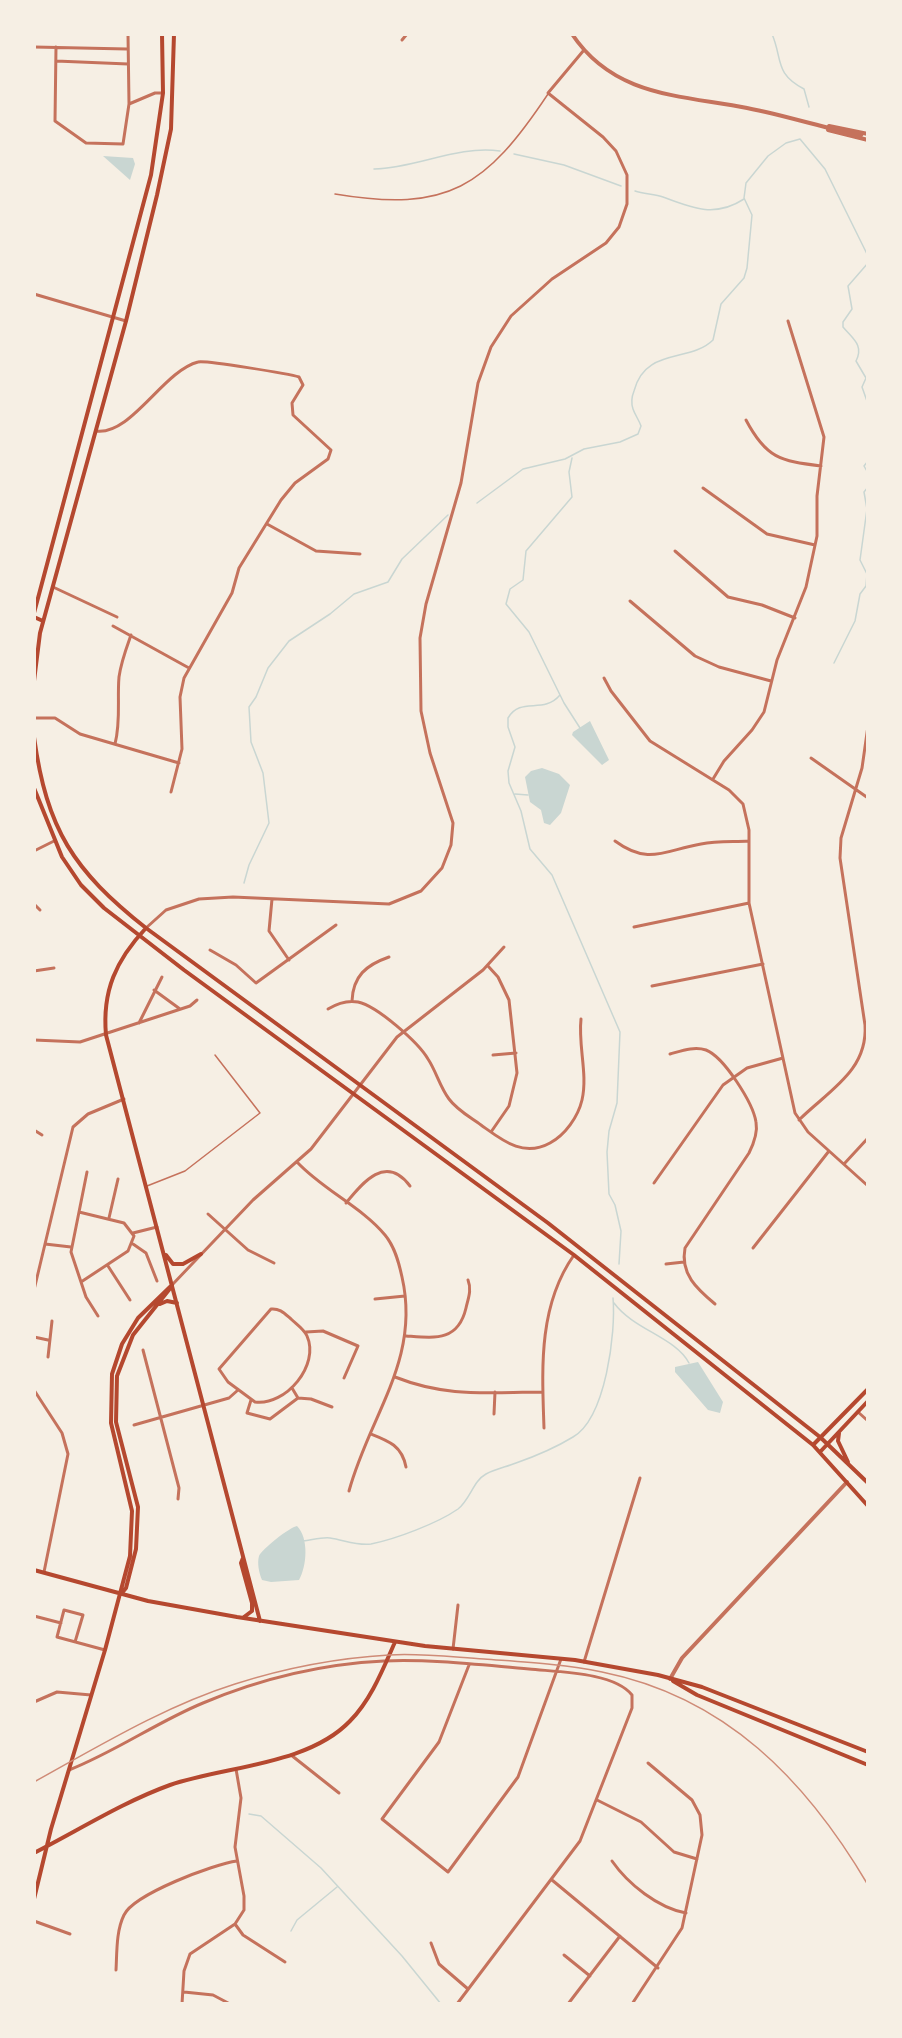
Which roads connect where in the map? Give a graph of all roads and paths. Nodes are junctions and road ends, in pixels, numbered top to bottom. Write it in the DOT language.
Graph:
graph roads {
  1 [pos="128,34"];
  2 [pos="162,34"];
  3 [pos="174,34"];
  4 [pos="407,34"];
  5 [pos="572,34"];
  6 [pos="402,40"];
  7 [pos="34,47"];
  8 [pos="56,48"];
  9 [pos="128,49"];
  10 [pos="584,50"];
  11 [pos="56,61"];
  12 [pos="128,64"];
  13 [pos="163,93"];
  14 [pos="548,93"];
  15 [pos="129,104"];
  16 [pos="824,127"];
  17 [pos="867,134"];
  18 [pos="867,140"];
  19 [pos="335,194"];
  20 [pos="34,294"];
  21 [pos="112,317"];
  22 [pos="126,321"];
  23 [pos="788,321"];
  24 [pos="746,420"];
  25 [pos="96,431"];
  26 [pos="821,466"];
  27 [pos="703,488"];
  28 [pos="267,524"];
  29 [pos="815,545"];
  30 [pos="675,551"];
  31 [pos="360,554"];
  32 [pos="52,587"];
  33 [pos="630,601"];
  34 [pos="34,615"];
  35 [pos="117,617"];
  36 [pos="795,618"];
  37 [pos="43,621"];
  38 [pos="113,626"];
  39 [pos="131,635"];
  40 [pos="189,668"];
  41 [pos="604,678"];
  42 [pos="34,681"];
  43 [pos="771,681"];
  44 [pos="34,718"];
  45 [pos="867,726"];
  46 [pos="34,737"];
  47 [pos="115,744"];
  48 [pos="811,758"];
  49 [pos="179,763"];
  50 [pos="713,779"];
  51 [pos="35,789"];
  52 [pos="856,791"];
  53 [pos="171,792"];
  54 [pos="867,798"];
  55 [pos="54,841"];
  56 [pos="615,841"];
  57 [pos="749,841"];
  58 [pos="34,851"];
  59 [pos="272,899"];
  60 [pos="750,903"];
  61 [pos="34,904"];
  62 [pos="40,910"];
  63 [pos="336,925"];
  64 [pos="634,927"];
  65 [pos="146,928"];
  66 [pos="139,936"];
  67 [pos="504,946"];
  68 [pos="210,950"];
  69 [pos="389,957"];
  70 [pos="289,960"];
  71 [pos="763,964"];
  72 [pos="488,966"];
  73 [pos="54,968"];
  74 [pos="34,971"];
  75 [pos="162,977"];
  76 [pos="652,986"];
  77 [pos="154,990"];
  78 [pos="197,1000"];
  79 [pos="352,1001"];
  80 [pos="328,1009"];
  81 [pos="180,1010"];
  82 [pos="866,1014"];
  83 [pos="581,1019"];
  84 [pos="139,1023"];
  85 [pos="402,1032"];
  86 [pos="106,1035"];
  87 [pos="34,1040"];
  88 [pos="866,1048"];
  89 [pos="516,1053"];
  90 [pos="670,1054"];
  91 [pos="215,1055"];
  92 [pos="493,1055"];
  93 [pos="783,1058"];
  94 [pos="733,1077"];
  95 [pos="361,1084"];
  96 [pos="355,1094"];
  97 [pos="124,1100"];
  98 [pos="799,1120"];
  99 [pos="34,1130"];
  100 [pos="491,1132"];
  101 [pos="42,1135"];
  102 [pos="867,1138"];
  103 [pos="829,1151"];
  104 [pos="297,1162"];
  105 [pos="844,1164"];
  106 [pos="87,1172"];
  107 [pos="118,1179"];
  108 [pos="654,1183"];
  109 [pos="867,1185"];
  110 [pos="147,1186"];
  111 [pos="410,1186"];
  112 [pos="346,1203"];
  113 [pos="79,1212"];
  114 [pos="208,1214"];
  115 [pos="109,1218"];
  116 [pos="158,1227"];
  117 [pos="224,1230"];
  118 [pos="133,1233"];
  119 [pos="45,1244"];
  120 [pos="132,1244"];
  121 [pos="71,1246"];
  122 [pos="753,1248"];
  123 [pos="163,1250"];
  124 [pos="201,1254"];
  125 [pos="574,1255"];
  126 [pos="684,1262"];
  127 [pos="274,1263"];
  128 [pos="666,1264"];
  129 [pos="108,1266"];
  130 [pos="468,1280"];
  131 [pos="157,1281"];
  132 [pos="81,1282"];
  133 [pos="172,1285"];
  134 [pos="34,1290"];
  135 [pos="405,1296"];
  136 [pos="375,1299"];
  137 [pos="130,1300"];
  138 [pos="177,1304"];
  139 [pos="715,1304"];
  140 [pos="157,1306"];
  141 [pos="98,1316"];
  142 [pos="52,1321"];
  143 [pos="306,1332"];
  144 [pos="406,1336"];
  145 [pos="34,1337"];
  146 [pos="48,1340"];
  147 [pos="143,1350"];
  148 [pos="48,1357"];
  149 [pos="344,1377"];
  150 [pos="395,1377"];
  151 [pos="292,1387"];
  152 [pos="867,1389"];
  153 [pos="34,1390"];
  154 [pos="238,1390"];
  155 [pos="495,1392"];
  156 [pos="543,1392"];
  157 [pos="298,1398"];
  158 [pos="251,1400"];
  159 [pos="867,1401"];
  160 [pos="205,1406"];
  161 [pos="332,1407"];
  162 [pos="858,1412"];
  163 [pos="494,1414"];
  164 [pos="161,1418"];
  165 [pos="867,1420"];
  166 [pos="134,1425"];
  167 [pos="544,1428"];
  168 [pos="840,1431"];
  169 [pos="371,1434"];
  170 [pos="820,1437"];
  171 [pos="827,1444"];
  172 [pos="813,1445"];
  173 [pos="820,1452"];
  174 [pos="848,1462"];
  175 [pos="406,1467"];
  176 [pos="640,1478"];
  177 [pos="848,1481"];
  178 [pos="867,1483"];
  179 [pos="349,1491"];
  180 [pos="178,1498"];
  181 [pos="867,1506"];
  182 [pos="243,1558"];
  183 [pos="34,1570"];
  184 [pos="44,1572"];
  185 [pos="121,1594"];
  186 [pos="458,1605"];
  187 [pos="34,1616"];
  188 [pos="241,1618"];
  189 [pos="260,1621"];
  190 [pos="61,1623"];
  191 [pos="75,1642"];
  192 [pos="394,1642"];
  193 [pos="453,1649"];
  194 [pos="105,1650"];
  195 [pos="561,1659"];
  196 [pos="386,1661"];
  197 [pos="584,1662"];
  198 [pos="469,1665"];
  199 [pos="558,1672"];
  200 [pos="670,1679"];
  201 [pos="91,1695"];
  202 [pos="34,1702"];
  203 [pos="753,1717"];
  204 [pos="782,1719"];
  205 [pos="867,1752"];
  206 [pos="290,1754"];
  207 [pos="648,1763"];
  208 [pos="867,1765"];
  209 [pos="236,1767"];
  210 [pos="69,1770"];
  211 [pos="339,1793"];
  212 [pos="597,1800"];
  213 [pos="47,1846"];
  214 [pos="34,1853"];
  215 [pos="698,1859"];
  216 [pos="237,1861"];
  217 [pos="612,1861"];
  218 [pos="552,1880"];
  219 [pos="34,1899"];
  220 [pos="686,1913"];
  221 [pos="34,1921"];
  222 [pos="234,1924"];
  223 [pos="70,1934"];
  224 [pos="620,1936"];
  225 [pos="431,1943"];
  226 [pos="564,1955"];
  227 [pos="285,1962"];
  228 [pos="658,1968"];
  229 [pos="116,1970"];
  230 [pos="590,1976"];
  231 [pos="468,1989"];
  232 [pos="184,1992"];
  233 [pos="182,2004"];
  234 [pos="230,2004"];
  235 [pos="457,2004"];
  236 [pos="568,2004"];
  237 [pos="632,2004"];
  1 -- 9 [label="street"];
  2 -- 13 [label="main road"];
  3 -- 22 [label="main road"];
  4 -- 6 [label="street"];
  5 -- 10 [label="street"];
  7 -- 8 [label="street"];
  8 -- 9 [label="street"];
  8 -- 11 [label="street"];
  9 -- 12 [label="street"];
  10 -- 14 [label="street"];
  10 -- 16 [label="street"];
  11 -- 12 [label="street"];
  11 -- 15 [label="street"];
  12 -- 15 [label="street"];
  13 -- 15 [label="street"];
  13 -- 21 [label="main road"];
  14 -- 19 [label="lane"];
  14 -- 59 [label="street"];
  16 -- 17 [label="street"];
  16 -- 18 [label="street"];
  20 -- 21 [label="street"];
  21 -- 22 [label="street"];
  21 -- 34 [label="main road"];
  22 -- 25 [label="main road"];
  23 -- 26 [label="street"];
  24 -- 26 [label="street"];
  25 -- 28 [label="street"];
  25 -- 32 [label="main road"];
  26 -- 29 [label="street"];
  27 -- 29 [label="street"];
  28 -- 31 [label="street"];
  28 -- 40 [label="street"];
  29 -- 36 [label="street"];
  30 -- 36 [label="street"];
  32 -- 35 [label="street"];
  32 -- 37 [label="main road"];
  33 -- 43 [label="street"];
  34 -- 37 [label="main road"];
  36 -- 43 [label="street"];
  37 -- 42 [label="main road"];
  38 -- 39 [label="street"];
  39 -- 40 [label="street"];
  39 -- 47 [label="street"];
  40 -- 49 [label="street"];
  41 -- 50 [label="street"];
  43 -- 50 [label="street"];
  44 -- 47 [label="street"];
  45 -- 52 [label="street"];
  46 -- 65 [label="main road"];
  47 -- 49 [label="street"];
  48 -- 52 [label="street"];
  49 -- 53 [label="street"];
  50 -- 57 [label="street"];
  51 -- 55 [label="main road"];
  52 -- 54 [label="street"];
  52 -- 82 [label="street"];
  55 -- 58 [label="street"];
  55 -- 66 [label="main road"];
  56 -- 57 [label="street"];
  57 -- 60 [label="street"];
  59 -- 65 [label="street"];
  59 -- 70 [label="street"];
  60 -- 64 [label="street"];
  60 -- 71 [label="street"];
  61 -- 62 [label="street"];
  63 -- 70 [label="street"];
  65 -- 66 [label="main road"];
  65 -- 95 [label="main road"];
  66 -- 86 [label="main road"];
  66 -- 96 [label="main road"];
  67 -- 72 [label="street"];
  68 -- 70 [label="street"];
  69 -- 79 [label="street"];
  71 -- 76 [label="street"];
  71 -- 93 [label="street"];
  72 -- 85 [label="street"];
  72 -- 89 [label="street"];
  73 -- 74 [label="street"];
  75 -- 77 [label="street"];
  77 -- 81 [label="street"];
  77 -- 84 [label="street"];
  78 -- 81 [label="street"];
  79 -- 80 [label="street"];
  79 -- 85 [label="street"];
  81 -- 84 [label="street"];
  82 -- 88 [label="street"];
  83 -- 100 [label="street"];
  84 -- 86 [label="street"];
  85 -- 95 [label="street"];
  85 -- 100 [label="street"];
  86 -- 87 [label="street"];
  86 -- 97 [label="main road"];
  88 -- 98 [label="street"];
  89 -- 92 [label="street"];
  89 -- 100 [label="street"];
  90 -- 94 [label="street"];
  91 -- 110 [label="lane"];
  93 -- 94 [label="street"];
  93 -- 98 [label="street"];
  94 -- 108 [label="street"];
  94 -- 126 [label="street"];
  95 -- 96 [label="street"];
  95 -- 170 [label="main road"];
  96 -- 104 [label="street"];
  96 -- 125 [label="main road"];
  97 -- 110 [label="main road"];
  97 -- 119 [label="street"];
  98 -- 103 [label="street"];
  99 -- 101 [label="street"];
  102 -- 105 [label="street"];
  103 -- 105 [label="street"];
  103 -- 122 [label="street"];
  104 -- 112 [label="street"];
  104 -- 117 [label="street"];
  105 -- 109 [label="street"];
  106 -- 113 [label="street"];
  107 -- 115 [label="street"];
  110 -- 116 [label="main road"];
  111 -- 112 [label="street"];
  112 -- 135 [label="street"];
  113 -- 115 [label="street"];
  113 -- 121 [label="street"];
  114 -- 117 [label="street"];
  115 -- 118 [label="street"];
  116 -- 118 [label="street"];
  116 -- 123 [label="main road"];
  117 -- 124 [label="street"];
  117 -- 127 [label="street"];
  118 -- 120 [label="street"];
  119 -- 121 [label="street"];
  119 -- 134 [label="street"];
  120 -- 129 [label="street"];
  120 -- 131 [label="street"];
  121 -- 132 [label="street"];
  123 -- 124 [label="main road"];
  123 -- 133 [label="main road"];
  124 -- 133 [label="street"];
  125 -- 156 [label="street"];
  125 -- 172 [label="main road"];
  126 -- 128 [label="street"];
  126 -- 139 [label="street"];
  129 -- 132 [label="street"];
  129 -- 137 [label="street"];
  130 -- 144 [label="street"];
  132 -- 141 [label="street"];
  133 -- 138 [label="main road"];
  133 -- 140 [label="main road"];
  133 -- 185 [label="main road"];
  135 -- 136 [label="street"];
  135 -- 144 [label="street"];
  138 -- 140 [label="main road"];
  138 -- 160 [label="main road"];
  140 -- 185 [label="main road"];
  142 -- 146 [label="street"];
  143 -- 149 [label="street"];
  143 -- 151 [label="street"];
  143 -- 154 [label="street"];
  144 -- 150 [label="street"];
  145 -- 146 [label="street"];
  146 -- 148 [label="street"];
  147 -- 164 [label="street"];
  150 -- 155 [label="street"];
  150 -- 169 [label="street"];
  151 -- 157 [label="street"];
  151 -- 158 [label="street"];
  152 -- 170 [label="main road"];
  153 -- 184 [label="street"];
  154 -- 158 [label="street"];
  154 -- 160 [label="street"];
  155 -- 156 [label="street"];
  155 -- 163 [label="street"];
  156 -- 167 [label="street"];
  157 -- 158 [label="street"];
  157 -- 161 [label="street"];
  159 -- 162 [label="main road"];
  160 -- 164 [label="street"];
  160 -- 182 [label="main road"];
  162 -- 165 [label="street"];
  162 -- 168 [label="main road"];
  164 -- 166 [label="street"];
  164 -- 180 [label="street"];
  168 -- 171 [label="main road"];
  168 -- 174 [label="main road"];
  169 -- 175 [label="street"];
  169 -- 179 [label="street"];
  170 -- 171 [label="main road"];
  170 -- 172 [label="main road"];
  171 -- 173 [label="main road"];
  171 -- 174 [label="main road"];
  172 -- 173 [label="main road"];
  173 -- 177 [label="main road"];
  174 -- 178 [label="main road"];
  176 -- 197 [label="street"];
  177 -- 181 [label="main road"];
  177 -- 200 [label="street"];
  182 -- 188 [label="main road"];
  182 -- 189 [label="main road"];
  183 -- 184 [label="main road"];
  184 -- 185 [label="main road"];
  185 -- 188 [label="main road"];
  185 -- 194 [label="main road"];
  186 -- 193 [label="street"];
  187 -- 190 [label="street"];
  188 -- 189 [label="main road"];
  189 -- 192 [label="main road"];
  190 -- 191 [label="street"];
  190 -- 191 [label="street"];
  191 -- 194 [label="street"];
  192 -- 193 [label="main road"];
  192 -- 196 [label="main road"];
  193 -- 195 [label="main road"];
  194 -- 201 [label="main road"];
  195 -- 197 [label="main road"];
  195 -- 199 [label="street"];
  196 -- 198 [label="street"];
  196 -- 206 [label="main road"];
  196 -- 210 [label="street"];
  197 -- 200 [label="main road"];
  198 -- 199 [label="street"];
  198 -- 199 [label="street"];
  199 -- 212 [label="street"];
  200 -- 203 [label="main road"];
  200 -- 204 [label="main road"];
  201 -- 202 [label="street"];
  201 -- 210 [label="main road"];
  203 -- 204 [label="main road"];
  203 -- 208 [label="main road"];
  204 -- 205 [label="main road"];
  206 -- 209 [label="main road"];
  206 -- 211 [label="street"];
  207 -- 215 [label="street"];
  209 -- 213 [label="main road"];
  209 -- 216 [label="street"];
  210 -- 213 [label="main road"];
  212 -- 215 [label="street"];
  212 -- 218 [label="street"];
  213 -- 214 [label="main road"];
  213 -- 219 [label="main road"];
  215 -- 220 [label="street"];
  216 -- 222 [label="street"];
  216 -- 229 [label="street"];
  217 -- 220 [label="street"];
  218 -- 224 [label="street"];
  218 -- 231 [label="street"];
  220 -- 228 [label="street"];
  221 -- 223 [label="street"];
  222 -- 227 [label="street"];
  222 -- 232 [label="street"];
  224 -- 228 [label="street"];
  224 -- 230 [label="street"];
  225 -- 231 [label="street"];
  226 -- 230 [label="street"];
  228 -- 237 [label="street"];
  230 -- 236 [label="street"];
  231 -- 235 [label="street"];
  232 -- 233 [label="street"];
  232 -- 234 [label="street"];
}
